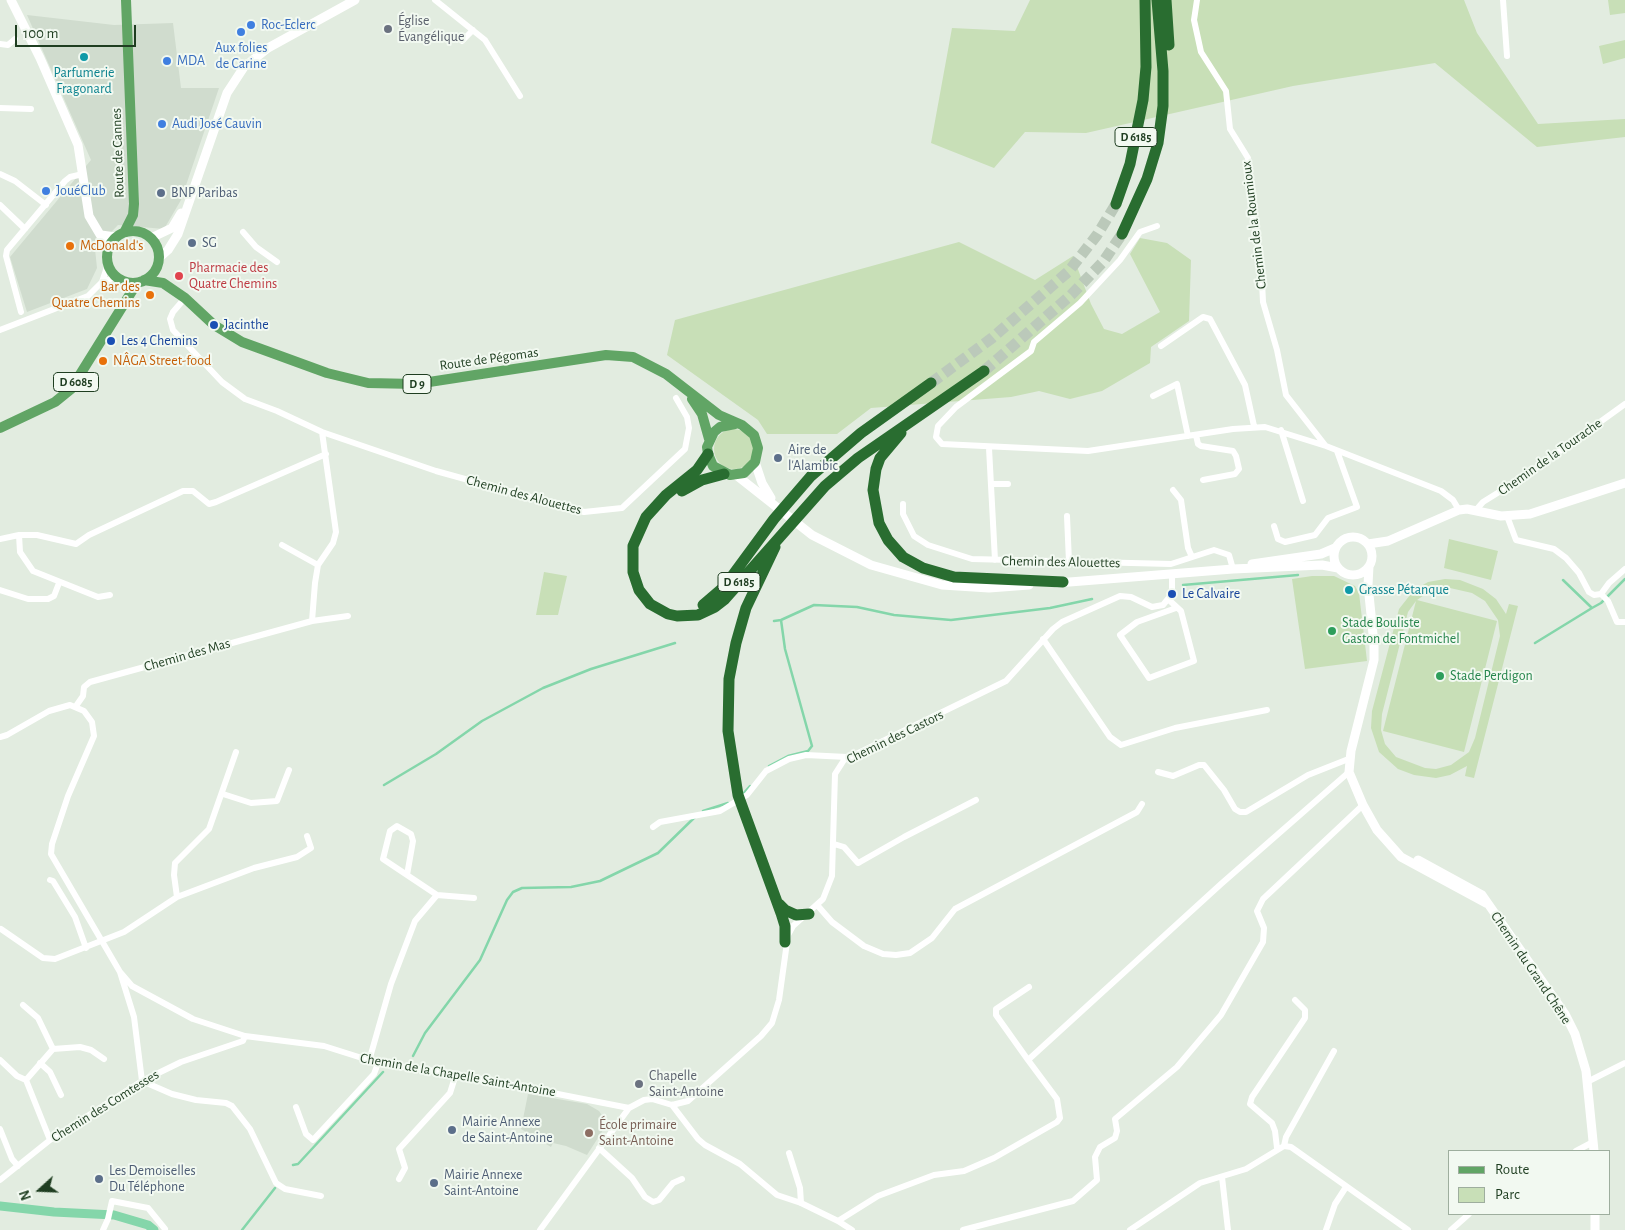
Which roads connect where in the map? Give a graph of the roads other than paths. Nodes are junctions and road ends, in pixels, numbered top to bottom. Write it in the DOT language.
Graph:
graph roads {
  1 [pos="11,0"];
  2 [pos="126,0"];
  3 [pos="435,0"];
  4 [pos="1145,0"];
  5 [pos="1157,0"];
  6 [pos="1166,0"];
  7 [pos="1197,0"];
  8 [pos="1502,0"];
  9 [pos="351,2"];
  10 [pos="473,30"];
  11 [pos="15,40"];
  12 [pos="462,41"];
  13 [pos="0,44"];
  14 [pos="1507,56"];
  15 [pos="1163,71"];
  16 [pos="520,96"];
  17 [pos="0,108"];
  18 [pos="31,109"];
  19 [pos="0,174"];
  20 [pos="83,174"];
  21 [pos="191,195"];
  22 [pos="1116,204"];
  23 [pos="46,205"];
  24 [pos="0,206"];
  25 [pos="133,215"];
  26 [pos="1157,226"];
  27 [pos="25,229"];
  28 [pos="243,232"];
  29 [pos="120,234"];
  30 [pos="1122,234"];
  31 [pos="101,235"];
  32 [pos="147,235"];
  33 [pos="108,248"];
  34 [pos="277,262"];
  35 [pos="158,263"];
  36 [pos="108,264"];
  37 [pos="117,278"];
  38 [pos="102,282"];
  39 [pos="141,282"];
  40 [pos="163,283"];
  41 [pos="185,298"];
  42 [pos="122,304"];
  43 [pos="21,312"];
  44 [pos="0,330"];
  45 [pos="1162,346"];
  46 [pos="984,370"];
  47 [pos="931,383"];
  48 [pos="686,390"];
  49 [pos="953,392"];
  50 [pos="1152,396"];
  51 [pos="676,398"];
  52 [pos="1625,404"];
  53 [pos="735,424"];
  54 [pos="1254,426"];
  55 [pos="0,428"];
  56 [pos="1281,430"];
  57 [pos="322,432"];
  58 [pos="1196,435"];
  59 [pos="1188,436"];
  60 [pos="709,439"];
  61 [pos="1326,446"];
  62 [pos="989,448"];
  63 [pos="1337,450"];
  64 [pos="326,454"];
  65 [pos="708,454"];
  66 [pos="755,462"];
  67 [pos="730,474"];
  68 [pos="1203,480"];
  69 [pos="1625,483"];
  70 [pos="991,484"];
  71 [pos="1008,484"];
  72 [pos="1173,490"];
  73 [pos="1303,501"];
  74 [pos="773,503"];
  75 [pos="903,504"];
  76 [pos="1459,510"];
  77 [pos="1476,510"];
  78 [pos="1067,516"];
  79 [pos="1507,516"];
  80 [pos="1274,526"];
  81 [pos="783,531"];
  82 [pos="19,536"];
  83 [pos="0,539"];
  84 [pos="1388,542"];
  85 [pos="1368,544"];
  86 [pos="282,545"];
  87 [pos="1335,548"];
  88 [pos="1192,557"];
  89 [pos="1372,557"];
  90 [pos="995,560"];
  91 [pos="1070,562"];
  92 [pos="318,565"];
  93 [pos="1369,566"];
  94 [pos="1338,568"];
  95 [pos="1233,569"];
  96 [pos="1625,569"];
  97 [pos="1172,574"];
  98 [pos="1358,575"];
  99 [pos="1063,582"];
  100 [pos="59,583"];
  101 [pos="1368,585"];
  102 [pos="0,590"];
  103 [pos="110,596"];
  104 [pos="1605,597"];
  105 [pos="1168,600"];
  106 [pos="1176,608"];
  107 [pos="348,616"];
  108 [pos="312,621"];
  109 [pos="1625,622"];
  110 [pos="1043,639"];
  111 [pos="76,706"];
  112 [pos="1267,710"];
  113 [pos="0,737"];
  114 [pos="236,752"];
  115 [pos="850,756"];
  116 [pos="1351,758"];
  117 [pos="289,770"];
  118 [pos="1158,772"];
  119 [pos="1349,772"];
  120 [pos="223,794"];
  121 [pos="976,800"];
  122 [pos="1142,804"];
  123 [pos="1363,805"];
  124 [pos="653,826"];
  125 [pos="307,836"];
  126 [pos="834,844"];
  127 [pos="407,875"];
  128 [pos="50,880"];
  129 [pos="436,895"];
  130 [pos="177,897"];
  131 [pos="474,898"];
  132 [pos="778,903"];
  133 [pos="818,906"];
  134 [pos="808,914"];
  135 [pos="0,923"];
  136 [pos="0,929"];
  137 [pos="103,941"];
  138 [pos="785,942"];
  139 [pos="86,948"];
  140 [pos="120,972"];
  141 [pos="1029,987"];
  142 [pos="1295,1000"];
  143 [pos="23,1005"];
  144 [pos="245,1036"];
  145 [pos="53,1049"];
  146 [pos="1334,1051"];
  147 [pos="104,1058"];
  148 [pos="0,1060"];
  149 [pos="1028,1060"];
  150 [pos="369,1061"];
  151 [pos="40,1063"];
  152 [pos="378,1063"];
  153 [pos="1625,1063"];
  154 [pos="456,1074"];
  155 [pos="26,1080"];
  156 [pos="142,1081"];
  157 [pos="1587,1082"];
  158 [pos="61,1095"];
  159 [pos="672,1105"];
  160 [pos="296,1107"];
  161 [pos="628,1108"];
  162 [pos="0,1129"];
  163 [pos="50,1140"];
  164 [pos="1593,1142"];
  165 [pos="1280,1147"];
  166 [pos="599,1148"];
  167 [pos="1578,1150"];
  168 [pos="1594,1150"];
  169 [pos="788,1153"];
  170 [pos="18,1166"];
  171 [pos="1222,1177"];
  172 [pos="399,1179"];
  173 [pos="682,1179"];
  174 [pos="0,1180"];
  175 [pos="1346,1187"];
  176 [pos="321,1196"];
  177 [pos="801,1202"];
  178 [pos="1468,1215"];
  179 [pos="1596,1215"];
  180 [pos="838,1220"];
  181 [pos="165,1229"];
  182 [pos="103,1230"];
  183 [pos="540,1230"];
  184 [pos="852,1230"];
  185 [pos="963,1230"];
  186 [pos="1130,1230"];
  187 [pos="1228,1230"];
  188 [pos="1326,1230"];
  189 [pos="1408,1230"];
  190 [pos="1451,1230"];
  191 [pos="1595,1230"];
  1 -- 20 [label="main road"];
  2 -- 25 [label="main road, Route de Cannes"];
  3 -- 10 [label="street"];
  4 -- 22 [label="highway, D 6185"];
  5 -- 15 [label="highway, D 6185"];
  6 -- 15 [label="highway"];
  7 -- 61 [label="street, Chemin de la Roumioux"];
  8 -- 14 [label="street"];
  9 -- 21 [label="main road"];
  10 -- 12 [label="street"];
  10 -- 16 [label="street"];
  11 -- 13 [label="street"];
  15 -- 30 [label="highway, D 6185"];
  17 -- 18 [label="street"];
  19 -- 23 [label="street"];
  20 -- 23 [label="street"];
  20 -- 31 [label="main road"];
  21 -- 32 [label="main road"];
  21 -- 35 [label="main road"];
  23 -- 27 [label="street"];
  24 -- 27 [label="street"];
  25 -- 29 [label="main road, Route de Cannes"];
  25 -- 32 [label="main road, Route de Cannes"];
  26 -- 62 [label="street"];
  27 -- 43 [label="street"];
  28 -- 34 [label="street"];
  29 -- 31 [label="main road"];
  29 -- 32 [label="main road"];
  29 -- 33 [label="main road"];
  31 -- 33 [label="main road"];
  32 -- 35 [label="main road"];
  33 -- 36 [label="main road"];
  35 -- 39 [label="main road"];
  35 -- 40 [label="main road"];
  36 -- 37 [label="main road"];
  36 -- 38 [label="street"];
  37 -- 38 [label="street"];
  37 -- 39 [label="main road"];
  37 -- 42 [label="main road"];
  38 -- 44 [label="street"];
  39 -- 40 [label="main road, D 9"];
  39 -- 42 [label="main road, D 6085"];
  40 -- 41 [label="main road, Route de Pégomas / D 9"];
  41 -- 48 [label="main road, Route de Pégomas / D 9"];
  41 -- 57 [label="street"];
  42 -- 55 [label="main road, D 6085"];
  45 -- 54 [label="street"];
  46 -- 49 [label="highway, D 6185"];
  47 -- 67 [label="highway"];
  48 -- 53 [label="main road, D 9"];
  48 -- 60 [label="main road, D 9"];
  49 -- 81 [label="highway, D 6185"];
  49 -- 99 [label="highway, D 6185"];
  50 -- 59 [label="street"];
  51 -- 57 [label="street, Chemin des Alouettes"];
  52 -- 77 [label="street, Chemin de la Tourache"];
  53 -- 60 [label="main road"];
  53 -- 66 [label="main road"];
  54 -- 56 [label="street"];
  54 -- 58 [label="street"];
  56 -- 61 [label="street"];
  56 -- 73 [label="street"];
  57 -- 64 [label="street"];
  58 -- 59 [label="street"];
  58 -- 68 [label="street"];
  59 -- 62 [label="street"];
  60 -- 65 [label="main road"];
  61 -- 63 [label="street"];
  62 -- 70 [label="street"];
  63 -- 76 [label="street"];
  63 -- 80 [label="street"];
  64 -- 82 [label="street"];
  64 -- 92 [label="street"];
  65 -- 67 [label="main road"];
  65 -- 81 [label="highway, D 6185"];
  66 -- 67 [label="main road"];
  66 -- 74 [label="main road"];
  67 -- 74 [label="main road"];
  69 -- 79 [label="main road"];
  70 -- 71 [label="street"];
  70 -- 90 [label="street"];
  72 -- 88 [label="street"];
  74 -- 99 [label="main road"];
  75 -- 90 [label="street, Chemin des Alouettes"];
  76 -- 77 [label="main road"];
  76 -- 84 [label="main road"];
  77 -- 79 [label="main road"];
  78 -- 91 [label="street"];
  79 -- 104 [label="street"];
  81 -- 132 [label="highway, D 6185"];
  82 -- 83 [label="street"];
  82 -- 100 [label="street"];
  84 -- 85 [label="main road"];
  84 -- 89 [label="main road"];
  85 -- 87 [label="main road"];
  85 -- 89 [label="main road"];
  86 -- 92 [label="street"];
  87 -- 94 [label="main road"];
  87 -- 95 [label="main road"];
  88 -- 91 [label="street, Chemin des Alouettes"];
  88 -- 95 [label="street, Chemin des Alouettes"];
  89 -- 93 [label="main road"];
  90 -- 91 [label="street, Chemin des Alouettes"];
  92 -- 108 [label="street"];
  93 -- 98 [label="main road"];
  93 -- 101 [label="main road"];
  94 -- 95 [label="main road"];
  94 -- 98 [label="main road"];
  95 -- 97 [label="main road"];
  96 -- 104 [label="street"];
  97 -- 99 [label="main road"];
  97 -- 105 [label="street"];
  98 -- 101 [label="main road"];
  100 -- 102 [label="street"];
  100 -- 103 [label="street"];
  101 -- 116 [label="main road"];
  104 -- 109 [label="street"];
  105 -- 106 [label="street"];
  105 -- 110 [label="street, Chemin des Castors"];
  106 -- 106 [label="street"];
  107 -- 108 [label="street, Chemin des Mas"];
  108 -- 111 [label="street, Chemin des Mas"];
  110 -- 112 [label="street"];
  110 -- 115 [label="street, Chemin des Castors"];
  111 -- 113 [label="street"];
  111 -- 137 [label="street, Chemin de la Chapelle Saint-Antoine"];
  114 -- 120 [label="street"];
  115 -- 124 [label="street"];
  115 -- 126 [label="street, Chemin des Castors"];
  116 -- 118 [label="street"];
  116 -- 119 [label="main road"];
  117 -- 120 [label="street"];
  119 -- 123 [label="main road, Chemin du Grand Chêne"];
  119 -- 149 [label="street"];
  120 -- 130 [label="street"];
  121 -- 126 [label="street"];
  122 -- 133 [label="street"];
  123 -- 157 [label="main road, Chemin du Grand Chêne"];
  123 -- 185 [label="street"];
  125 -- 130 [label="street"];
  126 -- 133 [label="street, Chemin des Castors"];
  127 -- 127 [label="street"];
  127 -- 129 [label="street"];
  128 -- 139 [label="street"];
  129 -- 131 [label="street"];
  129 -- 150 [label="street"];
  130 -- 137 [label="street"];
  132 -- 134 [label="highway"];
  132 -- 138 [label="highway, D 6185"];
  133 -- 134 [label="street, Chemin des Castors"];
  134 -- 138 [label="street, Chemin des Castors"];
  135 -- 136 [label="street"];
  136 -- 139 [label="street"];
  137 -- 139 [label="street"];
  137 -- 140 [label="street, Chemin de la Chapelle Saint-Antoine"];
  138 -- 159 [label="street, Chemin des Castors"];
  140 -- 144 [label="street, Chemin de la Chapelle Saint-Antoine"];
  140 -- 156 [label="street"];
  141 -- 149 [label="street"];
  142 -- 165 [label="street"];
  143 -- 145 [label="street"];
  144 -- 150 [label="street, Chemin de la Chapelle Saint-Antoine"];
  144 -- 156 [label="street, Chemin des Comtesses"];
  145 -- 147 [label="street"];
  145 -- 151 [label="street"];
  146 -- 165 [label="street"];
  148 -- 155 [label="street"];
  149 -- 180 [label="street"];
  150 -- 152 [label="street, Chemin de la Chapelle Saint-Antoine"];
  151 -- 155 [label="street"];
  151 -- 158 [label="street"];
  152 -- 154 [label="street, Chemin de la Chapelle Saint-Antoine"];
  152 -- 160 [label="street"];
  153 -- 157 [label="street"];
  154 -- 161 [label="street, Chemin de la Chapelle Saint-Antoine"];
  154 -- 172 [label="street"];
  155 -- 163 [label="street"];
  156 -- 163 [label="street, Chemin des Comtesses"];
  156 -- 176 [label="street"];
  157 -- 164 [label="main road, Chemin du Grand Chêne"];
  159 -- 161 [label="street"];
  159 -- 177 [label="street"];
  161 -- 166 [label="street"];
  162 -- 170 [label="street"];
  163 -- 170 [label="street, Chemin des Comtesses"];
  164 -- 167 [label="street"];
  164 -- 168 [label="main road, Chemin du Grand Chêne"];
  165 -- 171 [label="street"];
  165 -- 175 [label="street"];
  166 -- 173 [label="street"];
  166 -- 183 [label="street"];
  169 -- 177 [label="street"];
  170 -- 174 [label="street, Chemin des Comtesses"];
  171 -- 186 [label="street"];
  171 -- 187 [label="street"];
  175 -- 188 [label="street"];
  175 -- 189 [label="street"];
  177 -- 180 [label="street"];
  178 -- 190 [label="street"];
  179 -- 191 [label="main road"];
  180 -- 184 [label="street"];
  181 -- 182 [label="street"];
}
